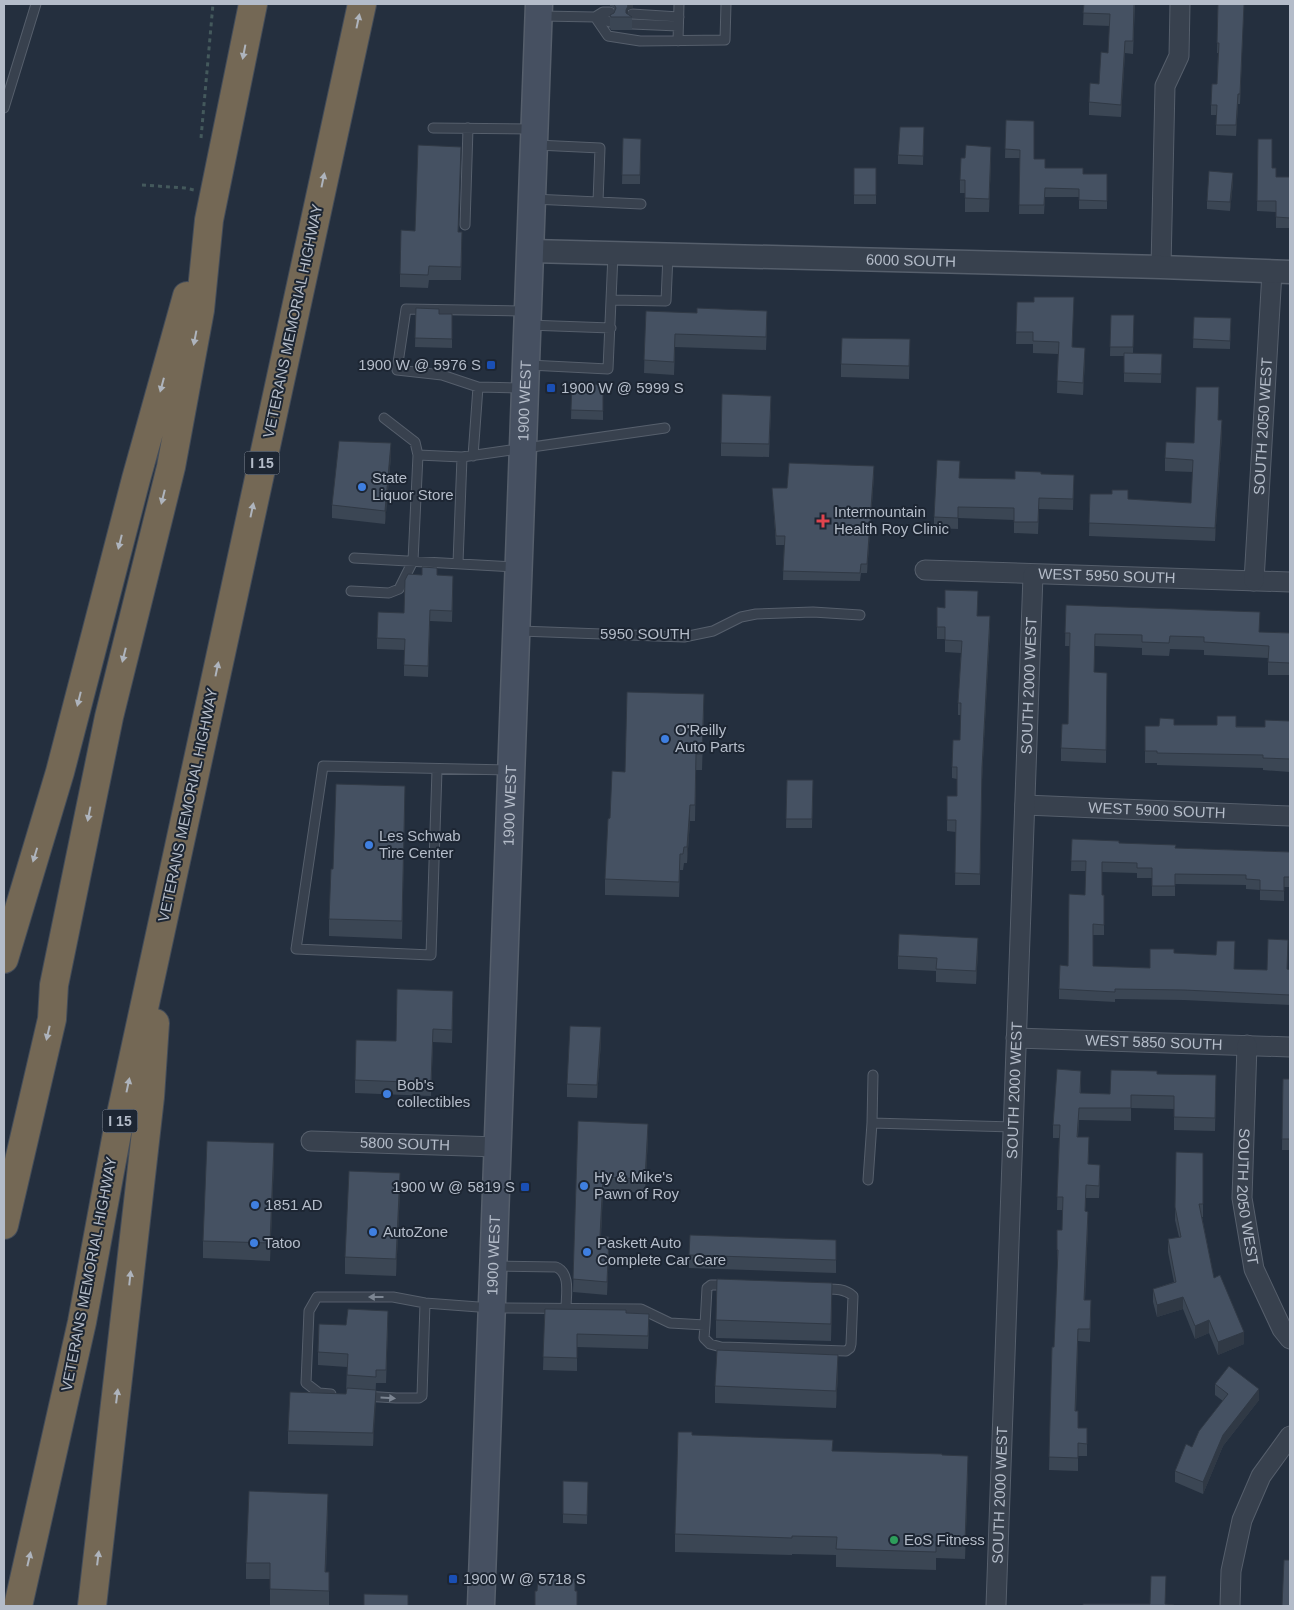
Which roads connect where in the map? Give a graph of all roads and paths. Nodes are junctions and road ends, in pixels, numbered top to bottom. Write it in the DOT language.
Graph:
graph roads {
  1 [pos="36,4"];
  2 [pos="253,4"];
  3 [pos="362,4"];
  4 [pos="679,4"];
  5 [pos="726,4"];
  6 [pos="1180,4"];
  7 [pos="539,10"];
  8 [pos="610,12"];
  9 [pos="632,14"];
  10 [pos="595,17"];
  11 [pos="610,22"];
  12 [pos="679,22"];
  13 [pos="632,24"];
  14 [pos="678,40"];
  15 [pos="4,108"];
  16 [pos="433,128"];
  17 [pos="468,128"];
  18 [pos="535,137"];
  19 [pos="142,184"];
  20 [pos="197,191"];
  21 [pos="533,199"];
  22 [pos="598,202"];
  23 [pos="641,204"];
  24 [pos="209,220"];
  25 [pos="465,225"];
  26 [pos="530,251"];
  27 [pos="613,254"];
  28 [pos="668,255"];
  29 [pos="1161,267"];
  30 [pos="1281,272"];
  31 [pos="612,300"];
  32 [pos="528,318"];
  33 [pos="611,328"];
  34 [pos="526,376"];
  35 [pos="478,387"];
  36 [pos="384,418"];
  37 [pos="665,428"];
  38 [pos="523,448"];
  39 [pos="418,455"];
  40 [pos="473,456"];
  41 [pos="462,457"];
  42 [pos="354,558"];
  43 [pos="412,561"];
  44 [pos="458,563"];
  45 [pos="519,567"];
  46 [pos="925,570"];
  47 [pos="1033,575"];
  48 [pos="1254,581"];
  49 [pos="1290,582"];
  50 [pos="351,592"];
  51 [pos="860,615"];
  52 [pos="517,630"];
  53 [pos="437,770"];
  54 [pos="512,770"];
  55 [pos="1025,805"];
  56 [pos="1290,816"];
  57 [pos="163,922"];
  58 [pos="4,959"];
  59 [pos="1016,1038"];
  60 [pos="1247,1045"];
  61 [pos="1290,1047"];
  62 [pos="873,1075"];
  63 [pos="872,1123"];
  64 [pos="1013,1127"];
  65 [pos="311,1141"];
  66 [pos="498,1147"];
  67 [pos="868,1180"];
  68 [pos="4,1225"];
  69 [pos="494,1266"];
  70 [pos="740,1286"];
  71 [pos="815,1289"];
  72 [pos="424,1303"];
  73 [pos="492,1308"];
  74 [pos="566,1308"];
  75 [pos="705,1325"];
  76 [pos="1290,1339"];
  77 [pos="338,1394"];
  78 [pos="358,1396"];
  79 [pos="1290,1436"];
  80 [pos="18,1606"];
  81 [pos="92,1606"];
  82 [pos="481,1606"];
  83 [pos="996,1606"];
  84 [pos="1230,1606"];
  1 -- 15 [label="lane"];
  2 -- 24 [label="highway, one-way"];
  57 -- 3 [label="highway, VETERANS MEMORIAL HIGHWAY / I 15, one-way"];
  4 -- 12 [label="lane"];
  5 -- 14 [label="lane"];
  6 -- 29 [label="street"];
  7 -- 10 [label="lane"];
  7 -- 18 [label="main road, 1900 WEST"];
  8 -- 10 [label="lane"];
  9 -- 12 [label="lane"];
  10 -- 11 [label="lane"];
  10 -- 14 [label="lane"];
  12 -- 13 [label="lane"];
  12 -- 14 [label="lane"];
  16 -- 17 [label="lane"];
  17 -- 18 [label="lane"];
  17 -- 25 [label="lane"];
  18 -- 21 [label="main road, 1900 WEST"];
  18 -- 22 [label="lane"];
  19 -- 20 [label="path"];
  21 -- 22 [label="lane"];
  21 -- 26 [label="main road, 1900 WEST"];
  22 -- 23 [label="lane"];
  24 -- 58 [label="highway, one-way"];
  24 -- 68 [label="highway, one-way"];
  26 -- 27 [label="street, 6000 SOUTH"];
  26 -- 32 [label="main road, 1900 WEST"];
  27 -- 28 [label="street, 6000 SOUTH"];
  27 -- 31 [label="lane"];
  28 -- 29 [label="street, 6000 SOUTH"];
  28 -- 31 [label="lane"];
  29 -- 30 [label="street, 6000 SOUTH"];
  30 -- 48 [label="street, SOUTH 2050 WEST"];
  31 -- 33 [label="lane"];
  32 -- 33 [label="lane"];
  32 -- 34 [label="main road, 1900 WEST"];
  32 -- 35 [label="lane"];
  33 -- 34 [label="lane"];
  34 -- 35 [label="lane"];
  34 -- 38 [label="main road, 1900 WEST"];
  35 -- 40 [label="lane"];
  36 -- 39 [label="lane"];
  37 -- 38 [label="lane"];
  38 -- 40 [label="lane"];
  38 -- 45 [label="main road, 1900 WEST"];
  39 -- 41 [label="lane"];
  39 -- 43 [label="lane"];
  40 -- 41 [label="lane"];
  41 -- 44 [label="lane"];
  42 -- 43 [label="lane"];
  43 -- 44 [label="lane"];
  43 -- 50 [label="lane"];
  44 -- 45 [label="lane"];
  45 -- 52 [label="main road, 1900 WEST"];
  46 -- 47 [label="street, WEST 5950 SOUTH"];
  47 -- 48 [label="street, WEST 5950 SOUTH"];
  47 -- 55 [label="street, SOUTH 2000 WEST"];
  48 -- 49 [label="street, WEST 5950 SOUTH"];
  51 -- 52 [label="lane, 5950 SOUTH"];
  52 -- 54 [label="main road, 1900 WEST"];
  53 -- 53 [label="lane"];
  53 -- 54 [label="lane"];
  54 -- 66 [label="main road, 1900 WEST"];
  55 -- 56 [label="street, WEST 5900 SOUTH"];
  55 -- 59 [label="street, SOUTH 2000 WEST"];
  80 -- 57 [label="highway, VETERANS MEMORIAL HIGHWAY / I 15, one-way"];
  81 -- 57 [label="highway, one-way"];
  59 -- 60 [label="street, WEST 5850 SOUTH"];
  59 -- 64 [label="street, SOUTH 2000 WEST"];
  60 -- 61 [label="street, WEST 5850 SOUTH"];
  60 -- 76 [label="street, SOUTH 2050 WEST"];
  62 -- 63 [label="lane"];
  63 -- 64 [label="lane"];
  63 -- 67 [label="lane"];
  64 -- 83 [label="street, SOUTH 2000 WEST"];
  65 -- 66 [label="street, 5800 SOUTH"];
  66 -- 69 [label="main road, 1900 WEST"];
  69 -- 73 [label="main road, 1900 WEST"];
  69 -- 74 [label="lane"];
  70 -- 75 [label="lane"];
  71 -- 75 [label="lane"];
  72 -- 73 [label="lane"];
  72 -- 77 [label="lane, one-way"];
  78 -- 72 [label="lane, one-way"];
  73 -- 74 [label="lane"];
  73 -- 82 [label="main road, 1900 WEST"];
  74 -- 75 [label="lane"];
  79 -- 84 [label="street"];
}
